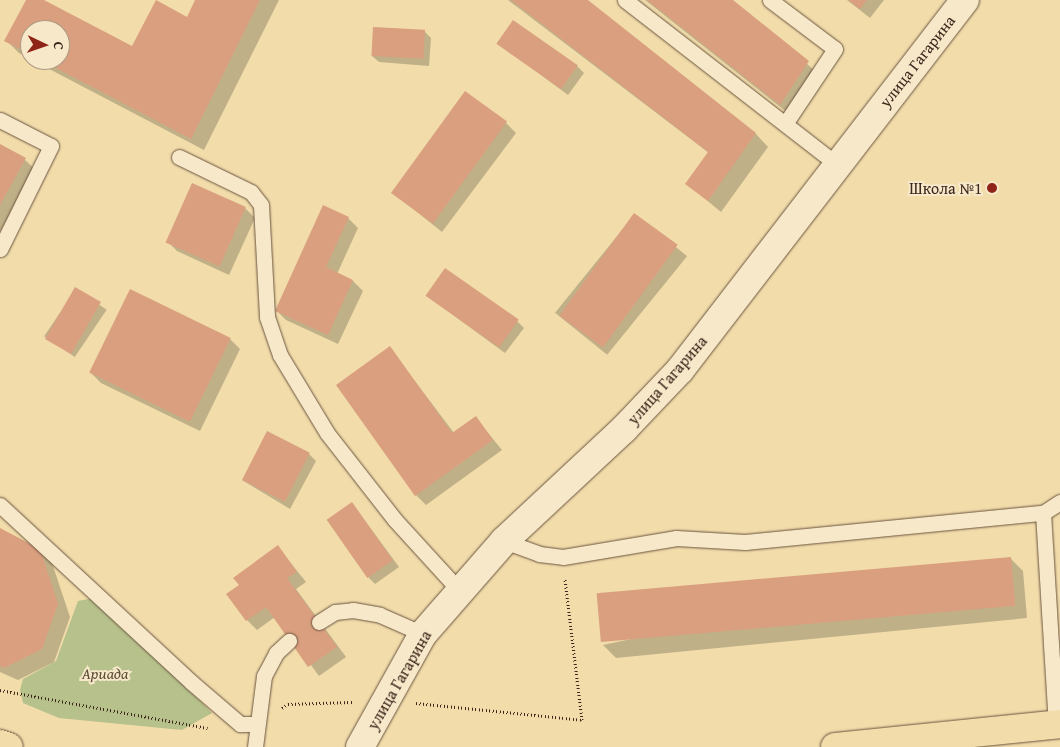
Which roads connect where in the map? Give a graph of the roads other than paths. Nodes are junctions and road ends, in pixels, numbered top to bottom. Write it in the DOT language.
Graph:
graph roads {
  1 [pos="625,0"];
  2 [pos="770,0"];
  3 [pos="964,0"];
  4 [pos="0,120"];
  5 [pos="786,124"];
  6 [pos="179,157"];
  7 [pos="838,165"];
  8 [pos="0,249"];
  9 [pos="1060,502"];
  10 [pos="0,505"];
  11 [pos="1044,514"];
  12 [pos="504,541"];
  13 [pos="459,590"];
  14 [pos="319,622"];
  15 [pos="423,634"];
  16 [pos="289,641"];
  17 [pos="248,724"];
  18 [pos="1058,724"];
  19 [pos="0,744"];
  20 [pos="8,747"];
  21 [pos="255,747"];
  22 [pos="360,747"];
  23 [pos="835,747"];
  1 -- 5 [label="lane"];
  2 -- 5 [label="lane"];
  3 -- 7 [label="street, улица Гагарина"];
  4 -- 8 [label="lane"];
  5 -- 7 [label="lane"];
  6 -- 13 [label="lane"];
  7 -- 12 [label="street, улица Гагарина"];
  9 -- 11 [label="lane"];
  10 -- 17 [label="lane"];
  11 -- 12 [label="lane"];
  11 -- 18 [label="lane"];
  12 -- 13 [label="street, улица Гагарина"];
  13 -- 15 [label="street, улица Гагарина"];
  14 -- 15 [label="lane"];
  15 -- 22 [label="street, улица Гагарина"];
  16 -- 17 [label="lane"];
  17 -- 21 [label="lane"];
  18 -- 23 [label="main road"];
  19 -- 20 [label="main road"];
}
